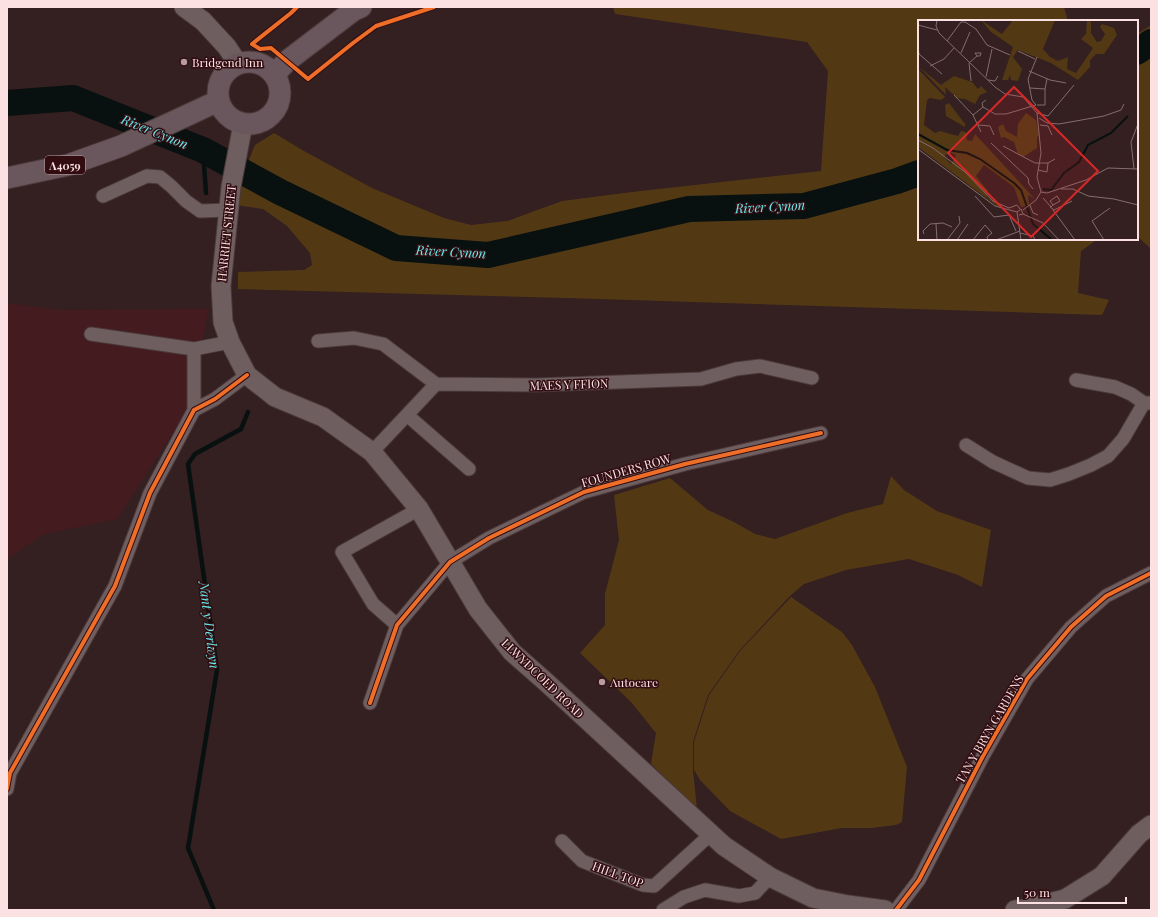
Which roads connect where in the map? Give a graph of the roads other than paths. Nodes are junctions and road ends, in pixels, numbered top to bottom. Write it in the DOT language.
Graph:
graph roads {
  1 [pos="184,7"];
  2 [pos="361,7"];
  3 [pos="238,64"];
  4 [pos="274,74"];
  5 [pos="218,102"];
  6 [pos="243,124"];
  7 [pos="7,178"];
  8 [pos="103,196"];
  9 [pos="228,210"];
  10 [pos="91,334"];
  11 [pos="318,341"];
  12 [pos="230,342"];
  13 [pos="194,349"];
  14 [pos="248,375"];
  15 [pos="812,378"];
  16 [pos="1076,380"];
  17 [pos="436,384"];
  18 [pos="1147,403"];
  19 [pos="194,410"];
  20 [pos="408,415"];
  21 [pos="821,433"];
  22 [pos="966,445"];
  23 [pos="372,452"];
  24 [pos="469,469"];
  25 [pos="419,509"];
  26 [pos="450,562"];
  27 [pos="1151,573"];
  28 [pos="397,625"];
  29 [pos="370,703"];
  30 [pos="7,789"];
  31 [pos="1151,825"];
  32 [pos="711,834"];
  33 [pos="562,841"];
  34 [pos="770,877"];
  35 [pos="663,910"];
  36 [pos="885,910"];
  37 [pos="896,910"];
  38 [pos="1015,910"];
  1 -- 3 [label="main road"];
  2 -- 4 [label="main road"];
  3 -- 4 [label="main road"];
  3 -- 5 [label="main road"];
  4 -- 6 [label="main road"];
  5 -- 6 [label="main road"];
  5 -- 7 [label="main road, A4059"];
  6 -- 9 [label="main road, HARRIET STREET"];
  8 -- 9 [label="street"];
  9 -- 12 [label="main road, HARRIET STREET"];
  10 -- 13 [label="street"];
  11 -- 17 [label="street"];
  12 -- 13 [label="street"];
  12 -- 14 [label="main road, LLWYDCOED ROAD"];
  13 -- 19 [label="street"];
  14 -- 19 [label="street"];
  14 -- 23 [label="main road, LLWYDCOED ROAD"];
  15 -- 17 [label="street, MAES Y FFION"];
  16 -- 18 [label="street"];
  17 -- 20 [label="street"];
  18 -- 22 [label="street"];
  19 -- 30 [label="street"];
  20 -- 23 [label="street"];
  20 -- 24 [label="street"];
  21 -- 26 [label="street, FOUNDERS ROW"];
  23 -- 25 [label="main road, LLWYDCOED ROAD"];
  25 -- 26 [label="main road, LLWYDCOED ROAD"];
  25 -- 28 [label="street"];
  26 -- 28 [label="street, FOUNDERS ROW"];
  26 -- 32 [label="main road, LLWYDCOED ROAD"];
  27 -- 37 [label="street, TAN Y BRYN GARDENS"];
  28 -- 29 [label="street"];
  31 -- 38 [label="main road"];
  32 -- 33 [label="street, HILL TOP"];
  32 -- 34 [label="main road, LLWYDCOED ROAD"];
  34 -- 35 [label="street"];
  34 -- 36 [label="main road, LLWYDCOED ROAD"];
}
